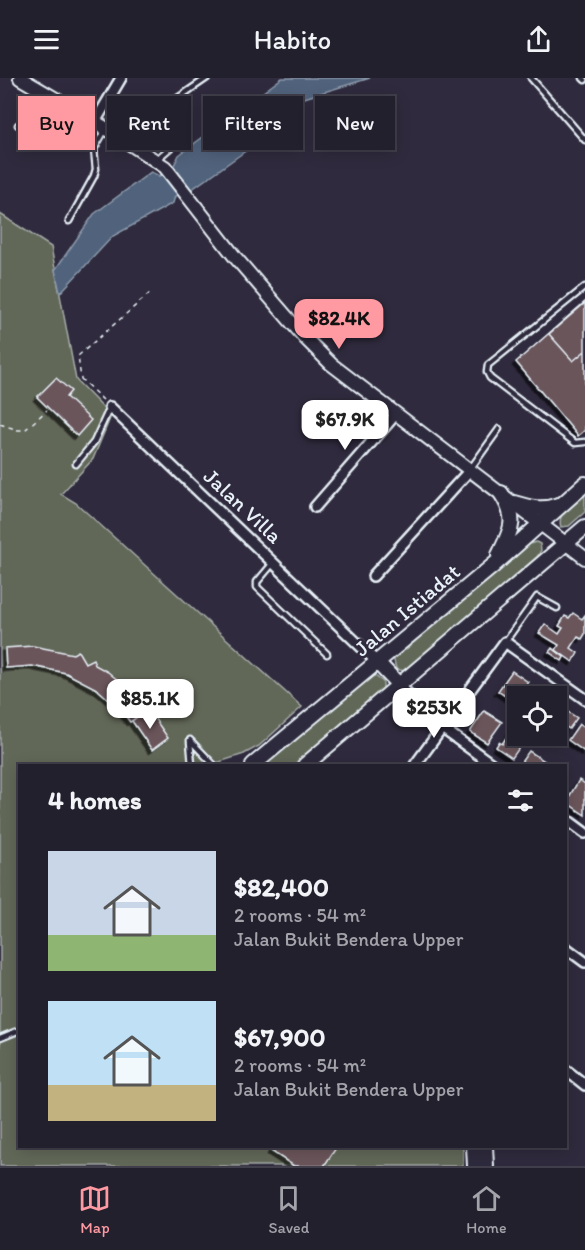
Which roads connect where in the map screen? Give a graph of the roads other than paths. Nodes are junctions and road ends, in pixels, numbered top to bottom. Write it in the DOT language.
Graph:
graph roads {
  1 [pos="20,78"];
  2 [pos="121,78"];
  3 [pos="207,78"];
  4 [pos="531,78"];
  5 [pos="53,96"];
  6 [pos="181,96"];
  7 [pos="95,121"];
  8 [pos="101,125"];
  9 [pos="584,137"];
  10 [pos="167,150"];
  11 [pos="160,164"];
  12 [pos="69,220"];
  13 [pos="585,287"];
  14 [pos="110,407"];
  15 [pos="396,414"];
  16 [pos="500,429"];
  17 [pos="585,442"];
  18 [pos="76,464"];
  19 [pos="470,470"];
  20 [pos="585,484"];
  21 [pos="501,493"];
  22 [pos="563,503"];
  23 [pos="514,504"];
  24 [pos="315,507"];
  25 [pos="540,523"];
  26 [pos="585,527"];
  27 [pos="566,543"];
  28 [pos="585,558"];
  29 [pos="274,562"];
  30 [pos="494,565"];
  31 [pos="373,576"];
  32 [pos="557,608"];
  33 [pos="505,642"];
  34 [pos="327,654"];
  35 [pos="377,662"];
  36 [pos="399,685"];
  37 [pos="585,699"];
  38 [pos="442,728"];
  39 [pos="192,764"];
  40 [pos="213,764"];
  41 [pos="254,764"];
  42 [pos="306,764"];
  43 [pos="416,764"];
  44 [pos="492,764"];
  45 [pos="567,820"];
  46 [pos="585,833"];
  47 [pos="567,949"];
  48 [pos="585,963"];
  49 [pos="18,1031"];
  50 [pos="0,1038"];
  51 [pos="567,1071"];
  52 [pos="585,1084"];
  53 [pos="474,1148"];
  54 [pos="485,1148"];
  55 [pos="475,1166"];
  56 [pos="486,1166"];
  1 -- 5 [label="street"];
  2 -- 8 [label="street"];
  3 -- 6 [label="lane"];
  4 -- 9 [label="lane"];
  7 -- 8 [label="street"];
  8 -- 11 [label="street"];
  8 -- 12 [label="lane"];
  10 -- 11 [label="lane"];
  11 -- 15 [label="street"];
  13 -- 17 [label="lane"];
  14 -- 18 [label="lane"];
  14 -- 29 [label="street, Jalan Villa"];
  15 -- 19 [label="street"];
  15 -- 24 [label="street"];
  16 -- 19 [label="lane"];
  19 -- 21 [label="street"];
  19 -- 31 [label="street"];
  20 -- 22 [label="main road, Jalan Istiadat"];
  21 -- 23 [label="street"];
  21 -- 30 [label="main road"];
  22 -- 23 [label="main road"];
  22 -- 25 [label="main road, Jalan Istiadat"];
  23 -- 25 [label="street"];
  25 -- 27 [label="street"];
  25 -- 30 [label="main road, Jalan Istiadat"];
  26 -- 27 [label="main road"];
  27 -- 28 [label="street"];
  27 -- 36 [label="main road"];
  29 -- 34 [label="lane"];
  29 -- 35 [label="street, Jalan Villa"];
  30 -- 35 [label="main road, Jalan Istiadat"];
  32 -- 33 [label="lane"];
  33 -- 37 [label="street"];
  33 -- 38 [label="street"];
  35 -- 36 [label="main road"];
  35 -- 41 [label="main road, Jalan Istiadat"];
  36 -- 38 [label="street"];
  36 -- 42 [label="main road"];
  38 -- 43 [label="street"];
  38 -- 44 [label="street"];
  39 -- 40 [label="lane"];
  45 -- 46 [label="street"];
  47 -- 48 [label="street"];
  49 -- 50 [label="lane"];
  51 -- 52 [label="street"];
  53 -- 55 [label="main road"];
  54 -- 56 [label="main road"];
}
